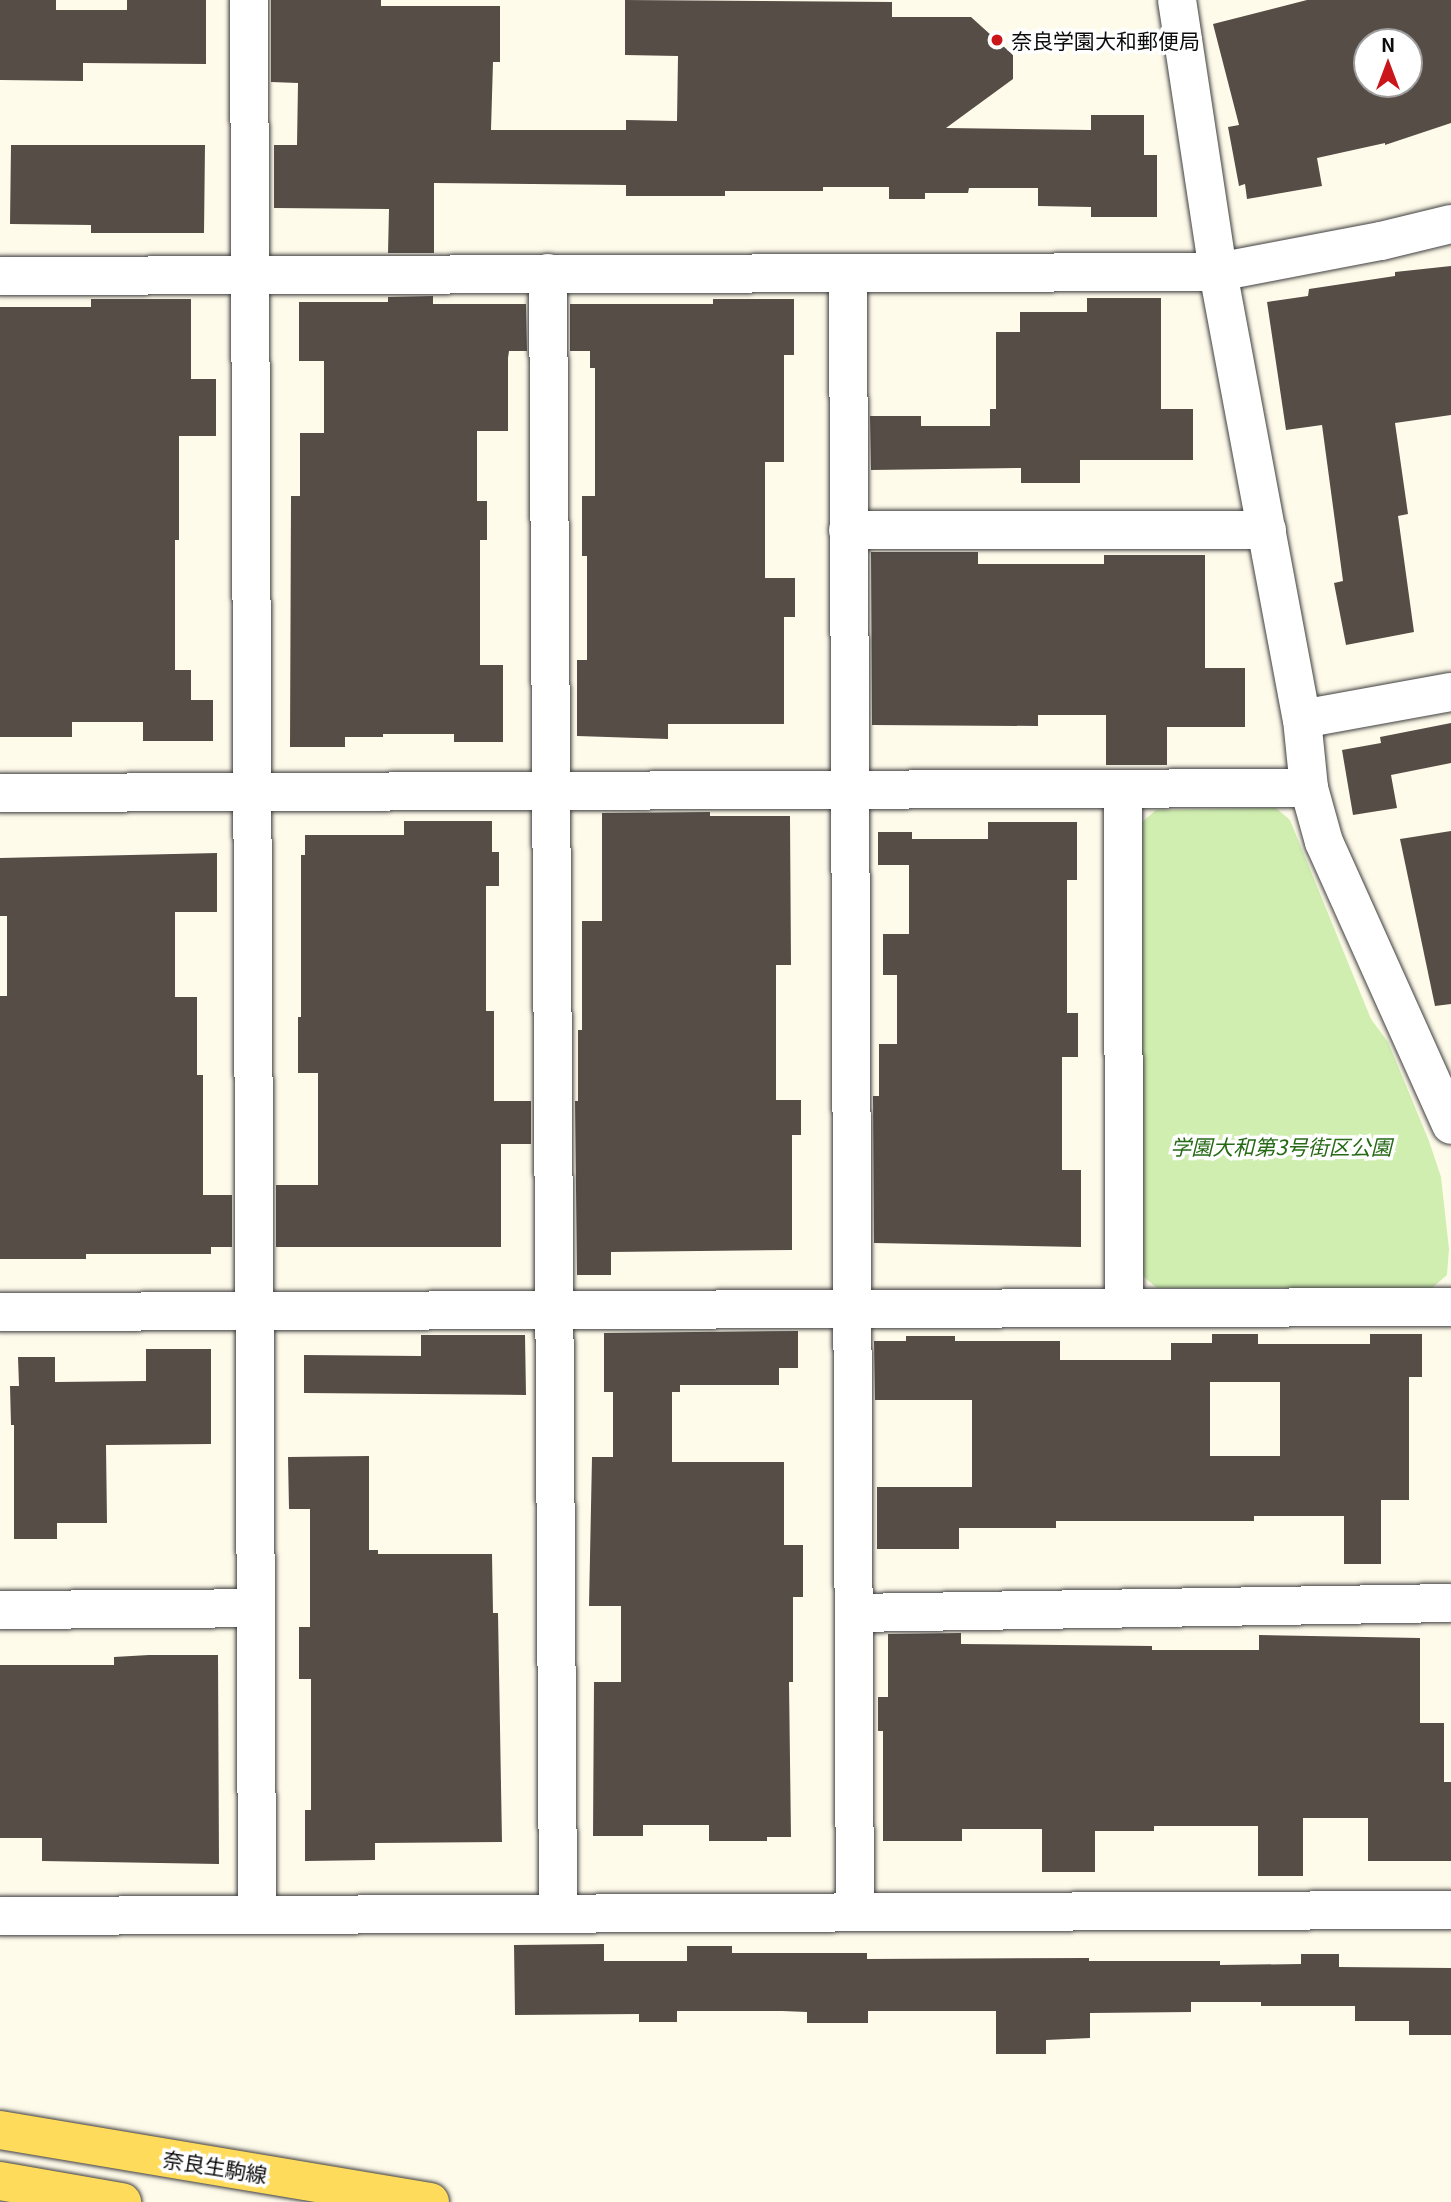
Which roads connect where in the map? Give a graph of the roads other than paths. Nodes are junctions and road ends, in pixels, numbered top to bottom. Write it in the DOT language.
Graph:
graph roads {
  1 [pos="249,0"];
  2 [pos="1177,0"];
  3 [pos="1451,224"];
  4 [pos="1218,272"];
  5 [pos="848,273"];
  6 [pos="548,274"];
  7 [pos="0,275"];
  8 [pos="250,275"];
  9 [pos="848,530"];
  10 [pos="1267,530"];
  11 [pos="1451,692"];
  12 [pos="1302,719"];
  13 [pos="1309,788"];
  14 [pos="1123,789"];
  15 [pos="849,790"];
  16 [pos="551,791"];
  17 [pos="253,792"];
  18 [pos="0,793"];
  19 [pos="1451,1125"];
  20 [pos="1451,1307"];
  21 [pos="1124,1308"];
  22 [pos="852,1309"];
  23 [pos="554,1310"];
  24 [pos="255,1311"];
  25 [pos="0,1312"];
  26 [pos="1450,1598"];
  27 [pos="256,1608"];
  28 [pos="0,1609"];
  29 [pos="854,1613"];
  30 [pos="1451,1910"];
  31 [pos="558,1913"];
  32 [pos="855,1913"];
  33 [pos="257,1915"];
  34 [pos="0,1916"];
  35 [pos="0,2130"];
  36 [pos="0,2181"];
  37 [pos="122,2202"];
  38 [pos="430,2202"];
  1 -- 8 [label="street"];
  2 -- 4 [label="street"];
  3 -- 4 [label="street"];
  4 -- 5 [label="street"];
  4 -- 10 [label="street"];
  5 -- 6 [label="street"];
  5 -- 9 [label="street"];
  6 -- 8 [label="street"];
  6 -- 16 [label="street"];
  7 -- 8 [label="street"];
  8 -- 17 [label="street"];
  9 -- 10 [label="street"];
  9 -- 15 [label="street"];
  10 -- 12 [label="street"];
  11 -- 12 [label="street"];
  12 -- 13 [label="street"];
  13 -- 14 [label="street"];
  13 -- 19 [label="street"];
  14 -- 15 [label="street"];
  14 -- 21 [label="street"];
  15 -- 16 [label="street"];
  15 -- 22 [label="street"];
  16 -- 17 [label="street"];
  16 -- 23 [label="street"];
  17 -- 18 [label="street"];
  17 -- 24 [label="street"];
  20 -- 21 [label="street"];
  21 -- 22 [label="street"];
  22 -- 23 [label="street"];
  22 -- 29 [label="street"];
  23 -- 24 [label="street"];
  23 -- 31 [label="street"];
  24 -- 25 [label="street"];
  24 -- 27 [label="street"];
  26 -- 29 [label="street"];
  27 -- 28 [label="street"];
  27 -- 33 [label="street"];
  29 -- 32 [label="street"];
  30 -- 32 [label="street"];
  31 -- 32 [label="street"];
  31 -- 33 [label="street"];
  33 -- 34 [label="street"];
  35 -- 38 [label="main road, 奈良生駒線"];
  36 -- 37 [label="main road"];
}
